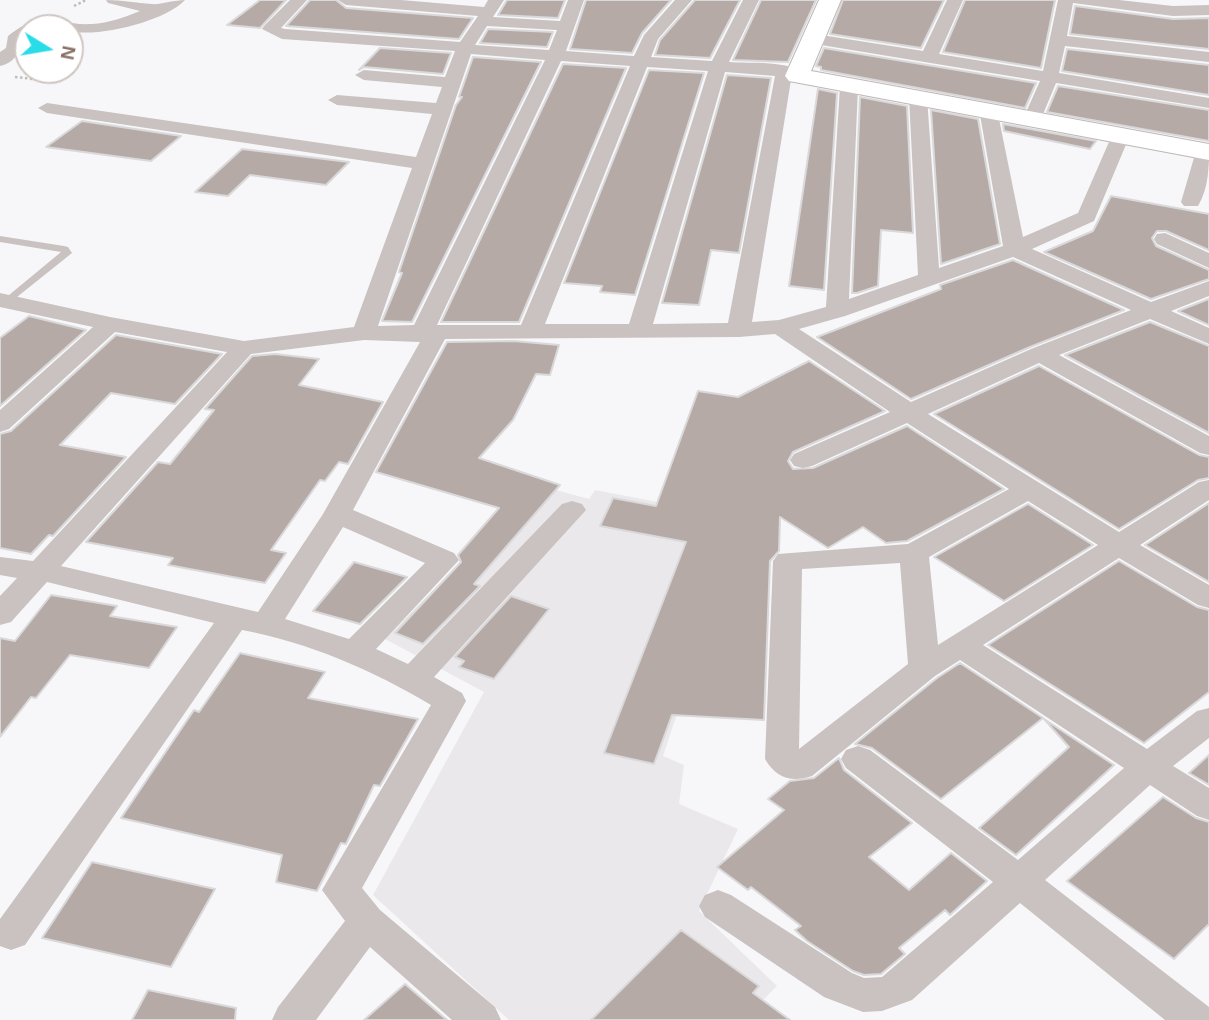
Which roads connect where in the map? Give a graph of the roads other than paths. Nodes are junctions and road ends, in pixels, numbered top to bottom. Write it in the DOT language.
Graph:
graph roads {
  1 [pos="114,0"];
  2 [pos="177,0"];
  3 [pos="299,0"];
  4 [pos="346,0"];
  5 [pos="576,0"];
  6 [pos="684,0"];
  7 [pos="751,0"];
  8 [pos="830,0"];
  9 [pos="955,0"];
  10 [pos="1066,0"];
  11 [pos="1078,0"];
  12 [pos="375,2"];
  13 [pos="157,10"];
  14 [pos="1209,10"];
  15 [pos="488,11"];
  16 [pos="1172,11"];
  17 [pos="564,26"];
  18 [pos="84,27"];
  19 [pos="1170,29"];
  20 [pos="342,37"];
  21 [pos="815,39"];
  22 [pos="1056,40"];
  23 [pos="464,48"];
  24 [pos="14,49"];
  25 [pos="556,54"];
  26 [pos="930,55"];
  27 [pos="1209,57"];
  28 [pos="641,61"];
  29 [pos="718,67"];
  30 [pos="1,71"];
  31 [pos="791,74"];
  32 [pos="364,75"];
  33 [pos="1050,77"];
  34 [pos="452,83"];
  35 [pos="849,86"];
  36 [pos="918,97"];
  37 [pos="337,100"];
  38 [pos="1209,103"];
  39 [pos="47,108"];
  40 [pos="443,108"];
  41 [pos="988,109"];
  42 [pos="1032,119"];
  43 [pos="1121,135"];
  44 [pos="1208,152"];
  45 [pos="423,164"];
  46 [pos="1191,202"];
  47 [pos="0,239"];
  48 [pos="1165,239"];
  49 [pos="1014,248"];
  50 [pos="1209,261"];
  51 [pos="929,277"];
  52 [pos="1209,288"];
  53 [pos="4,301"];
  54 [pos="1150,310"];
  55 [pos="837,311"];
  56 [pos="110,324"];
  57 [pos="780,327"];
  58 [pos="739,330"];
  59 [pos="639,331"];
  60 [pos="530,332"];
  61 [pos="364,334"];
  62 [pos="428,335"];
  63 [pos="1209,337"];
  64 [pos="244,348"];
  65 [pos="1040,355"];
  66 [pos="908,413"];
  67 [pos="0,424"];
  68 [pos="1209,447"];
  69 [pos="803,460"];
  70 [pos="1209,488"];
  71 [pos="1030,489"];
  72 [pos="572,510"];
  73 [pos="337,514"];
  74 [pos="1118,546"];
  75 [pos="914,553"];
  76 [pos="0,566"];
  77 [pos="40,571"];
  78 [pos="1209,598"];
  79 [pos="0,615"];
  80 [pos="250,621"];
  81 [pos="962,646"];
  82 [pos="356,651"];
  83 [pos="924,668"];
  84 [pos="413,679"];
  85 [pos="1209,720"];
  86 [pos="858,759"];
  87 [pos="1149,766"];
  88 [pos="1209,806"];
  89 [pos="1020,882"];
  90 [pos="718,906"];
  91 [pos="367,921"];
  92 [pos="11,934"];
  93 [pos="292,1020"];
  94 [pos="481,1020"];
  95 [pos="1195,1020"];
  1 -- 13 [label="street"];
  2 -- 13 [label="street"];
  3 -- 20 [label="street"];
  4 -- 12 [label="street"];
  5 -- 17 [label="street"];
  6 -- 28 [label="street"];
  7 -- 29 [label="street"];
  8 -- 21 [label="street"];
  9 -- 26 [label="street"];
  10 -- 22 [label="street"];
  11 -- 16 [label="street"];
  12 -- 15 [label="street"];
  12 -- 20 [label="street"];
  13 -- 18 [label="street"];
  14 -- 16 [label="street"];
  15 -- 17 [label="street"];
  15 -- 23 [label="street"];
  16 -- 19 [label="street"];
  17 -- 25 [label="street"];
  20 -- 23 [label="street"];
  21 -- 26 [label="street"];
  21 -- 31 [label="street"];
  22 -- 27 [label="street"];
  22 -- 33 [label="street"];
  23 -- 25 [label="street"];
  23 -- 34 [label="street"];
  24 -- 30 [label="street"];
  25 -- 28 [label="street"];
  25 -- 62 [label="street"];
  26 -- 33 [label="street"];
  28 -- 29 [label="street"];
  28 -- 60 [label="street"];
  29 -- 31 [label="street"];
  29 -- 59 [label="street"];
  31 -- 35 [label="street"];
  31 -- 58 [label="street"];
  32 -- 34 [label="street"];
  33 -- 38 [label="street"];
  33 -- 42 [label="street"];
  34 -- 40 [label="street"];
  35 -- 36 [label="street"];
  35 -- 55 [label="street"];
  36 -- 41 [label="street"];
  36 -- 51 [label="street"];
  37 -- 40 [label="street"];
  39 -- 45 [label="street"];
  40 -- 45 [label="street"];
  41 -- 42 [label="street"];
  41 -- 49 [label="street"];
  42 -- 43 [label="street"];
  43 -- 44 [label="street"];
  43 -- 49 [label="street"];
  44 -- 46 [label="street"];
  45 -- 61 [label="street"];
  47 -- 53 [label="lane"];
  48 -- 50 [label="street"];
  49 -- 51 [label="street"];
  49 -- 54 [label="street"];
  51 -- 55 [label="street"];
  52 -- 54 [label="street"];
  53 -- 56 [label="street"];
  54 -- 63 [label="street"];
  54 -- 65 [label="street"];
  55 -- 57 [label="street"];
  56 -- 64 [label="street"];
  56 -- 67 [label="street"];
  57 -- 58 [label="street"];
  57 -- 66 [label="street"];
  58 -- 59 [label="street"];
  59 -- 60 [label="street"];
  60 -- 62 [label="street"];
  61 -- 62 [label="street"];
  61 -- 64 [label="street"];
  62 -- 73 [label="street"];
  64 -- 77 [label="street"];
  65 -- 66 [label="street"];
  65 -- 68 [label="street"];
  66 -- 69 [label="street"];
  66 -- 71 [label="street"];
  70 -- 74 [label="street"];
  71 -- 74 [label="street"];
  71 -- 75 [label="street"];
  72 -- 84 [label="street"];
  73 -- 80 [label="street"];
  73 -- 82 [label="street"];
  74 -- 78 [label="street"];
  74 -- 81 [label="street"];
  75 -- 83 [label="street"];
  75 -- 83 [label="street"];
  76 -- 77 [label="street"];
  77 -- 79 [label="street"];
  77 -- 80 [label="street"];
  80 -- 82 [label="street"];
  80 -- 92 [label="street"];
  81 -- 83 [label="street"];
  81 -- 87 [label="street"];
  82 -- 84 [label="street"];
  84 -- 91 [label="street"];
  85 -- 87 [label="street"];
  86 -- 89 [label="street"];
  87 -- 88 [label="street"];
  87 -- 89 [label="street"];
  89 -- 90 [label="street"];
  89 -- 95 [label="street"];
  91 -- 93 [label="street"];
  91 -- 94 [label="street"];
}
